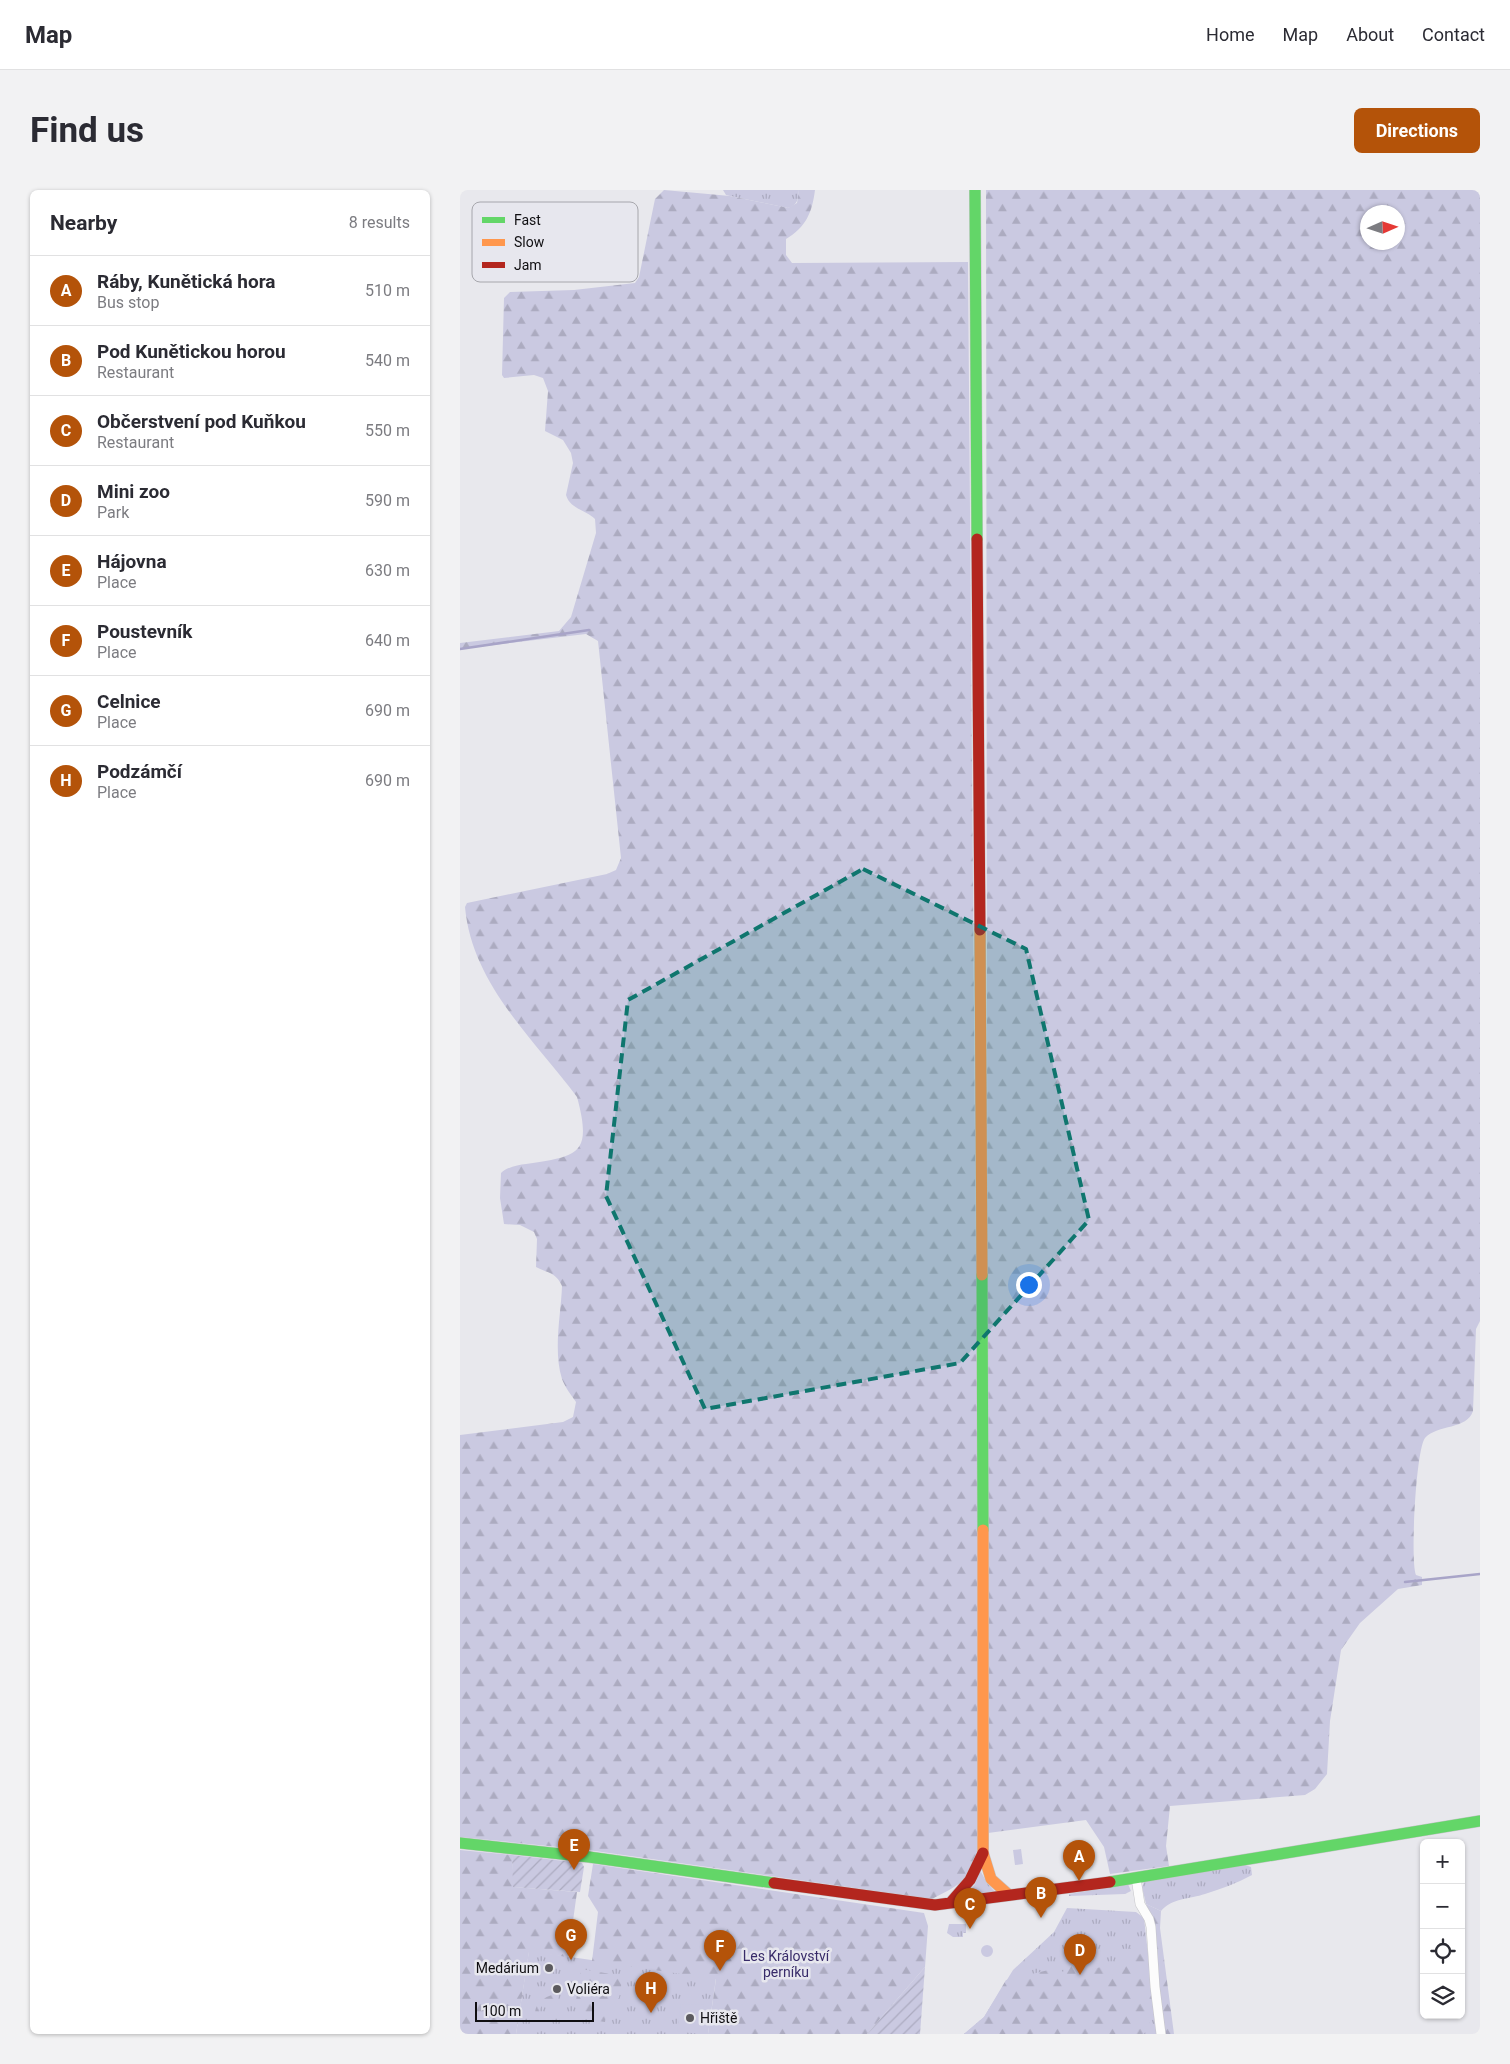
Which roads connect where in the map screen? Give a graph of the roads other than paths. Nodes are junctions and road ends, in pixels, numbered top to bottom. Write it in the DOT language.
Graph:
graph roads {
  1 [pos="975,190"];
  2 [pos="1480,1821"];
  3 [pos="460,1843"];
  4 [pos="983,1853"];
  5 [pos="1136,1878"];
  6 [pos="1009,1895"];
  7 [pos="951,1902"];
  8 [pos="1161,2034"];
  1 -- 4 [label="street"];
  2 -- 5 [label="street"];
  3 -- 7 [label="street"];
  4 -- 6 [label="street"];
  4 -- 7 [label="street"];
  5 -- 6 [label="street"];
  5 -- 8 [label="street"];
  6 -- 7 [label="street"];
}
